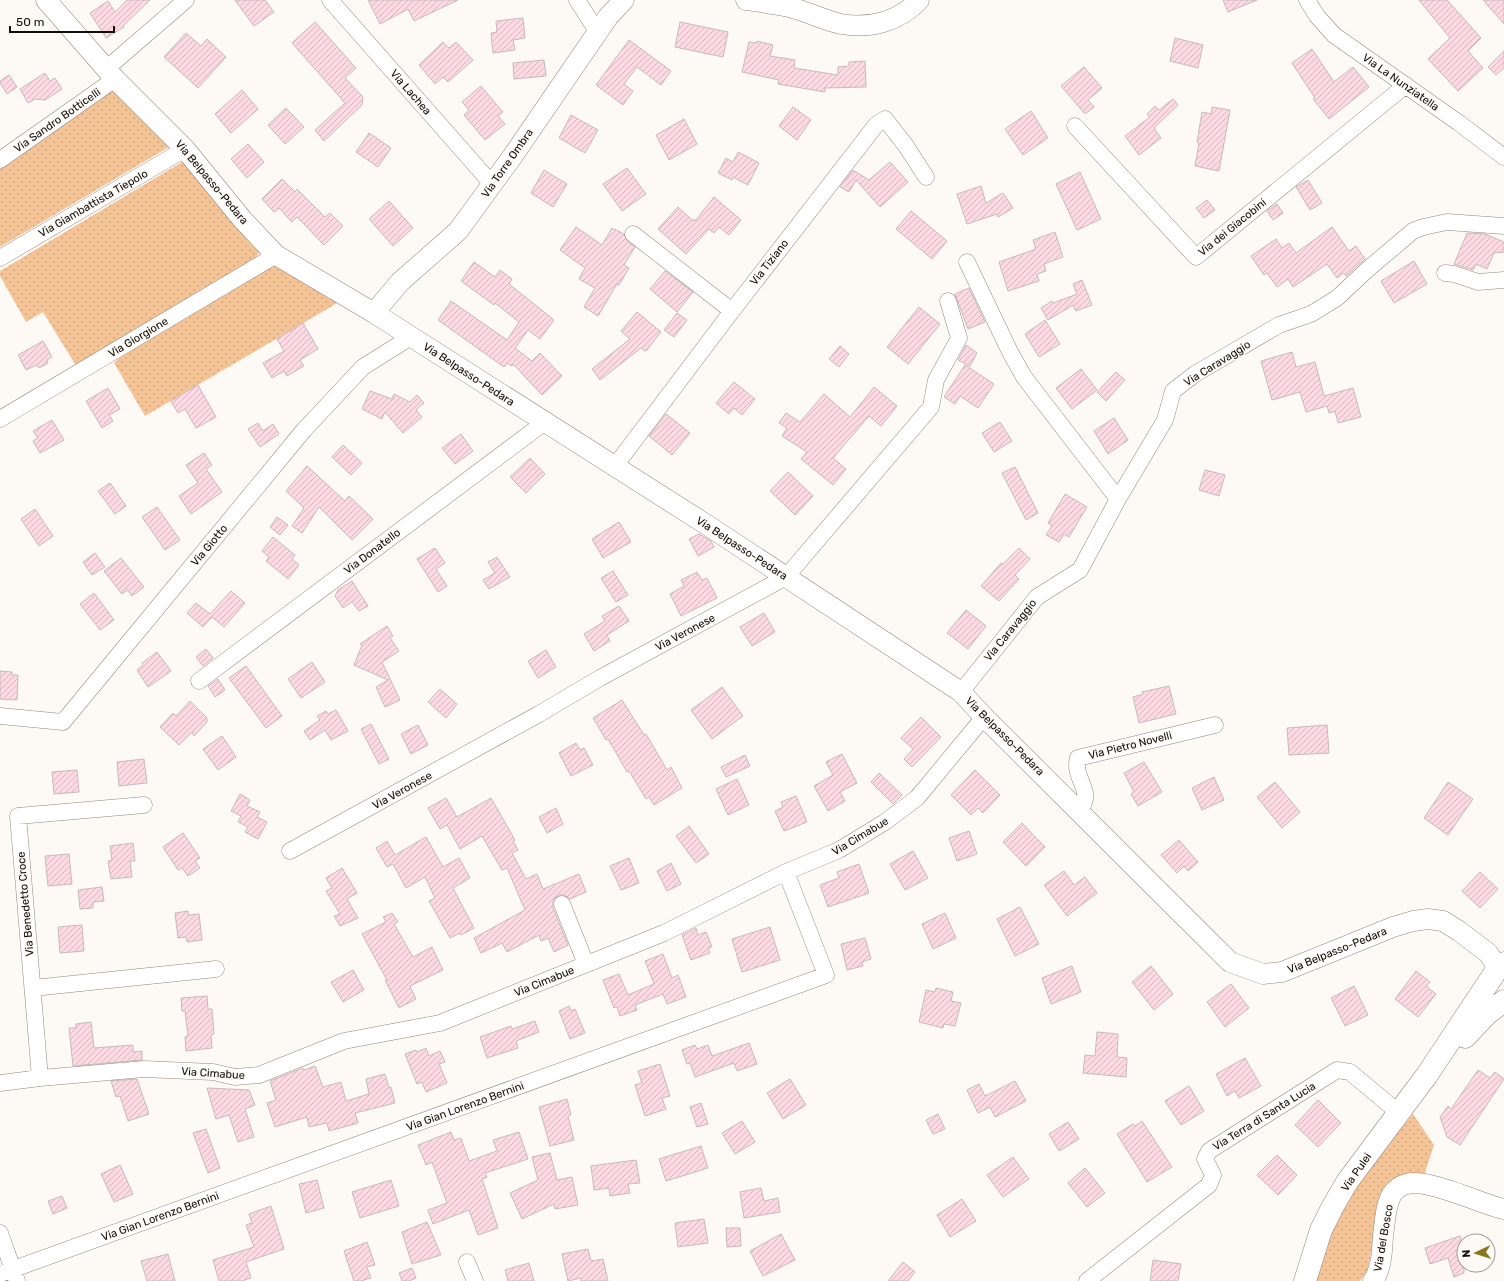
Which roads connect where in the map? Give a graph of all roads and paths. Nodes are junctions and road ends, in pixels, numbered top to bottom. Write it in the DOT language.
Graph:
graph roads {
  1 [pos="46,0"];
  2 [pos="186,0"];
  3 [pos="330,0"];
  4 [pos="576,0"];
  5 [pos="624,0"];
  6 [pos="746,0"];
  7 [pos="919,0"];
  8 [pos="1307,0"];
  9 [pos="598,33"];
  10 [pos="110,74"];
  11 [pos="1406,84"];
  12 [pos="1075,126"];
  13 [pos="185,149"];
  14 [pos="1504,157"];
  15 [pos="0,160"];
  16 [pos="926,177"];
  17 [pos="492,184"];
  18 [pos="1504,226"];
  19 [pos="633,234"];
  20 [pos="276,255"];
  21 [pos="0,258"];
  22 [pos="967,262"];
  23 [pos="1445,273"];
  24 [pos="1504,280"];
  25 [pos="948,301"];
  26 [pos="732,311"];
  27 [pos="374,313"];
  28 [pos="411,337"];
  29 [pos="0,419"];
  30 [pos="545,422"];
  31 [pos="615,466"];
  32 [pos="1118,499"];
  33 [pos="786,577"];
  34 [pos="199,681"];
  35 [pos="961,692"];
  36 [pos="0,716"];
  37 [pos="984,717"];
  38 [pos="1215,725"];
  39 [pos="144,805"];
  40 [pos="1079,811"];
  41 [pos="290,851"];
  42 [pos="786,872"];
  43 [pos="562,904"];
  44 [pos="586,964"];
  45 [pos="216,969"];
  46 [pos="1502,973"];
  47 [pos="33,988"];
  48 [pos="1427,1075"];
  49 [pos="40,1078"];
  50 [pos="0,1083"];
  51 [pos="1399,1113"];
  52 [pos="1504,1209"];
  53 [pos="0,1233"];
  54 [pos="467,1262"];
  55 [pos="10,1275"];
  56 [pos="475,1281"];
  57 [pos="1087,1281"];
  58 [pos="1305,1281"];
  59 [pos="1373,1281"];
  1 -- 10 [label="street, Via Belpasso-Pedara"];
  2 -- 10 [label="street, Via Sandro Botticelli"];
  3 -- 17 [label="street, Via Lachea"];
  4 -- 9 [label="street"];
  5 -- 9 [label="street, Via Torre Ombra"];
  6 -- 7 [label="street"];
  8 -- 11 [label="street, Via La Nunziatella"];
  9 -- 17 [label="street, Via Torre Ombra"];
  10 -- 13 [label="street, Via Belpasso-Pedara"];
  10 -- 15 [label="street, Via Sandro Botticelli"];
  11 -- 12 [label="street, Via dei Giacobini"];
  11 -- 14 [label="street, Via La Nunziatella"];
  13 -- 20 [label="street, Via Belpasso-Pedara"];
  13 -- 21 [label="street, Via Giambattista Tiepolo"];
  16 -- 26 [label="street, Via Tiziano"];
  17 -- 27 [label="street, Via Torre Ombra"];
  18 -- 32 [label="street, Via Caravaggio"];
  19 -- 26 [label="street"];
  20 -- 27 [label="street, Via Belpasso-Pedara"];
  20 -- 29 [label="street, Via Giorgione"];
  22 -- 32 [label="street"];
  23 -- 24 [label="street"];
  25 -- 33 [label="street, Via Veronese"];
  26 -- 31 [label="street, Via Tiziano"];
  27 -- 28 [label="street, Via Belpasso-Pedara"];
  28 -- 30 [label="street, Via Belpasso-Pedara"];
  28 -- 36 [label="street, Via Giotto"];
  30 -- 31 [label="street, Via Belpasso-Pedara"];
  30 -- 34 [label="street, Via Donatello"];
  31 -- 33 [label="street, Via Belpasso-Pedara"];
  32 -- 35 [label="street, Via Caravaggio"];
  33 -- 35 [label="street, Via Belpasso-Pedara"];
  33 -- 41 [label="street, Via Veronese"];
  35 -- 37 [label="street, Via Belpasso-Pedara"];
  37 -- 40 [label="street, Via Belpasso-Pedara"];
  37 -- 42 [label="street, Via Cimabue"];
  38 -- 40 [label="street, Via Pietro Novelli"];
  39 -- 47 [label="street, Via Benedetto Croce"];
  40 -- 46 [label="street, Via Belpasso-Pedara"];
  42 -- 44 [label="street, Via Cimabue"];
  42 -- 55 [label="street, Via Gian Lorenzo Bernini"];
  43 -- 44 [label="street"];
  44 -- 49 [label="street, Via Cimabue"];
  45 -- 47 [label="street"];
  46 -- 48 [label="main road"];
  46 -- 48 [label="main road"];
  47 -- 49 [label="street, Via Benedetto Croce"];
  48 -- 51 [label="main road, Via Pulei"];
  49 -- 50 [label="street"];
  51 -- 57 [label="street, Via Terra di Santa Lucia"];
  51 -- 58 [label="main road, Via Pulei"];
  52 -- 59 [label="street, Via del Bosco"];
  53 -- 55 [label="street"];
  54 -- 56 [label="street"];
}
